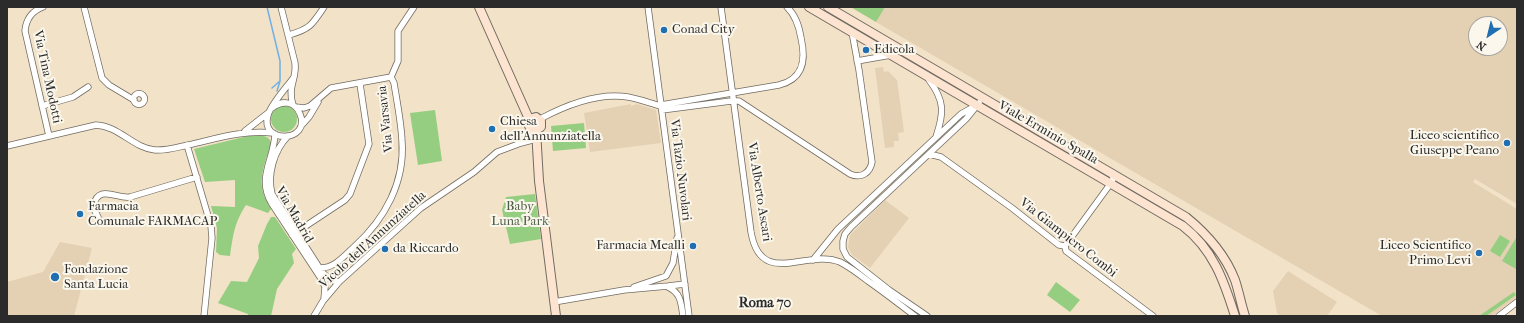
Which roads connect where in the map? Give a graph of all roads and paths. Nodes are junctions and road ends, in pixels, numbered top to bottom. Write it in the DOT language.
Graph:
graph roads {
  1 [pos="43,7"];
  2 [pos="84,7"];
  3 [pos="281,7"];
  4 [pos="324,7"];
  5 [pos="414,7"];
  6 [pos="479,7"];
  7 [pos="648,7"];
  8 [pos="722,7"];
  9 [pos="788,7"];
  10 [pos="809,7"];
  11 [pos="828,7"];
  12 [pos="852,32"];
  13 [pos="288,35"];
  14 [pos="891,55"];
  15 [pos="857,61"];
  16 [pos="927,76"];
  17 [pos="294,77"];
  18 [pos="391,77"];
  19 [pos="360,84"];
  20 [pos="88,87"];
  21 [pos="733,92"];
  22 [pos="983,98"];
  23 [pos="134,100"];
  24 [pos="319,100"];
  25 [pos="735,101"];
  26 [pos="977,105"];
  27 [pos="42,106"];
  28 [pos="294,106"];
  29 [pos="661,107"];
  30 [pos="1001,108"];
  31 [pos="270,110"];
  32 [pos="996,116"];
  33 [pos="530,119"];
  34 [pos="540,119"];
  35 [pos="300,128"];
  36 [pos="536,130"];
  37 [pos="240,133"];
  38 [pos="274,133"];
  39 [pos="49,136"];
  40 [pos="288,136"];
  41 [pos="935,138"];
  42 [pos="536,139"];
  43 [pos="187,145"];
  44 [pos="7,146"];
  45 [pos="929,154"];
  46 [pos="1112,173"];
  47 [pos="197,177"];
  48 [pos="1111,183"];
  49 [pos="876,193"];
  50 [pos="882,198"];
  51 [pos="854,214"];
  52 [pos="98,217"];
  53 [pos="860,219"];
  54 [pos="294,233"];
  55 [pos="677,234"];
  56 [pos="302,246"];
  57 [pos="1065,246"];
  58 [pos="813,260"];
  59 [pos="320,268"];
  60 [pos="339,282"];
  61 [pos="685,284"];
  62 [pos="668,286"];
  63 [pos="624,290"];
  64 [pos="888,292"];
  65 [pos="680,298"];
  66 [pos="323,302"];
  67 [pos="554,302"];
  68 [pos="1517,302"];
  69 [pos="689,313"];
  70 [pos="204,316"];
  71 [pos="314,316"];
  72 [pos="556,316"];
  73 [pos="683,316"];
  74 [pos="915,316"];
  75 [pos="927,316"];
  76 [pos="1153,316"];
  77 [pos="1235,316"];
  78 [pos="1245,316"];
  79 [pos="1499,316"];
  1 -- 27 [label="street, Via Tina Modotti"];
  2 -- 23 [label="street"];
  3 -- 13 [label="street"];
  4 -- 13 [label="street"];
  5 -- 18 [label="street"];
  6 -- 33 [label="main road"];
  7 -- 29 [label="street, Via Tazio Nuvolari"];
  8 -- 21 [label="street, Via Alberto Ascari"];
  9 -- 21 [label="street"];
  10 -- 12 [label="main road, Viale Erminio Spalla"];
  11 -- 22 [label="main road, Viale Erminio Spalla"];
  12 -- 14 [label="main road, Viale Erminio Spalla"];
  12 -- 15 [label="street"];
  13 -- 17 [label="street"];
  14 -- 15 [label="street"];
  14 -- 16 [label="main road, Viale Erminio Spalla"];
  15 -- 25 [label="street"];
  16 -- 26 [label="main road, Viale Erminio Spalla"];
  16 -- 41 [label="street"];
  17 -- 28 [label="street"];
  17 -- 31 [label="street"];
  18 -- 19 [label="street"];
  18 -- 59 [label="street, Via Varsavia"];
  19 -- 24 [label="street"];
  19 -- 54 [label="street"];
  20 -- 27 [label="street"];
  21 -- 25 [label="street, Via Alberto Ascari"];
  21 -- 29 [label="street"];
  22 -- 26 [label="street"];
  22 -- 30 [label="main road, Viale Erminio Spalla"];
  24 -- 28 [label="street"];
  24 -- 35 [label="street"];
  25 -- 29 [label="street"];
  25 -- 58 [label="street, Via Alberto Ascari"];
  26 -- 32 [label="main road, Viale Erminio Spalla"];
  26 -- 41 [label="street"];
  26 -- 45 [label="street"];
  27 -- 39 [label="street, Via Tina Modotti"];
  28 -- 31 [label="street"];
  28 -- 35 [label="street"];
  29 -- 34 [label="street"];
  29 -- 55 [label="street, Via Tazio Nuvolari"];
  30 -- 32 [label="street"];
  30 -- 46 [label="main road, Viale Erminio Spalla"];
  31 -- 37 [label="street"];
  31 -- 38 [label="street"];
  32 -- 48 [label="main road, Viale Erminio Spalla"];
  33 -- 34 [label="main road"];
  33 -- 36 [label="main road"];
  34 -- 36 [label="main road"];
  35 -- 40 [label="street"];
  36 -- 42 [label="main road"];
  37 -- 38 [label="street"];
  37 -- 43 [label="street"];
  38 -- 40 [label="street"];
  38 -- 54 [label="street, Via Madrid"];
  39 -- 43 [label="street"];
  39 -- 44 [label="street"];
  40 -- 54 [label="street, Via Madrid"];
  41 -- 49 [label="street"];
  42 -- 60 [label="street, Vicolo dell'Annunziatella"];
  42 -- 67 [label="main road"];
  43 -- 47 [label="street"];
  45 -- 50 [label="street"];
  45 -- 57 [label="street, Via Giampiero Combi"];
  46 -- 48 [label="street"];
  46 -- 78 [label="main road, Viale Erminio Spalla"];
  47 -- 52 [label="street"];
  47 -- 70 [label="street"];
  48 -- 57 [label="street"];
  48 -- 77 [label="main road, Viale Erminio Spalla"];
  49 -- 50 [label="street"];
  49 -- 51 [label="street"];
  50 -- 53 [label="street"];
  51 -- 53 [label="street"];
  51 -- 58 [label="street"];
  53 -- 64 [label="street, Via Alberto Ascari"];
  54 -- 56 [label="street, Via Madrid"];
  55 -- 61 [label="street, Via Tazio Nuvolari"];
  55 -- 63 [label="street, Via Tazio Nuvolari"];
  56 -- 59 [label="street, Via Madrid"];
  56 -- 66 [label="street, Via Madrid"];
  57 -- 76 [label="street, Via Giampiero Combi"];
  58 -- 64 [label="street, Via Alberto Ascari"];
  59 -- 60 [label="street, Via Madrid"];
  60 -- 66 [label="street, Vicolo dell'Annunziatella"];
  61 -- 62 [label="street"];
  61 -- 69 [label="street, Via Tazio Nuvolari"];
  62 -- 63 [label="street"];
  62 -- 65 [label="street"];
  63 -- 67 [label="street"];
  64 -- 74 [label="street, Via Alberto Ascari"];
  64 -- 75 [label="street, Via Alberto Ascari"];
  65 -- 69 [label="street"];
  65 -- 73 [label="street"];
  66 -- 71 [label="street, Vicolo dell'Annunziatella"];
  67 -- 72 [label="main road"];
  68 -- 79 [label="street"];
}
